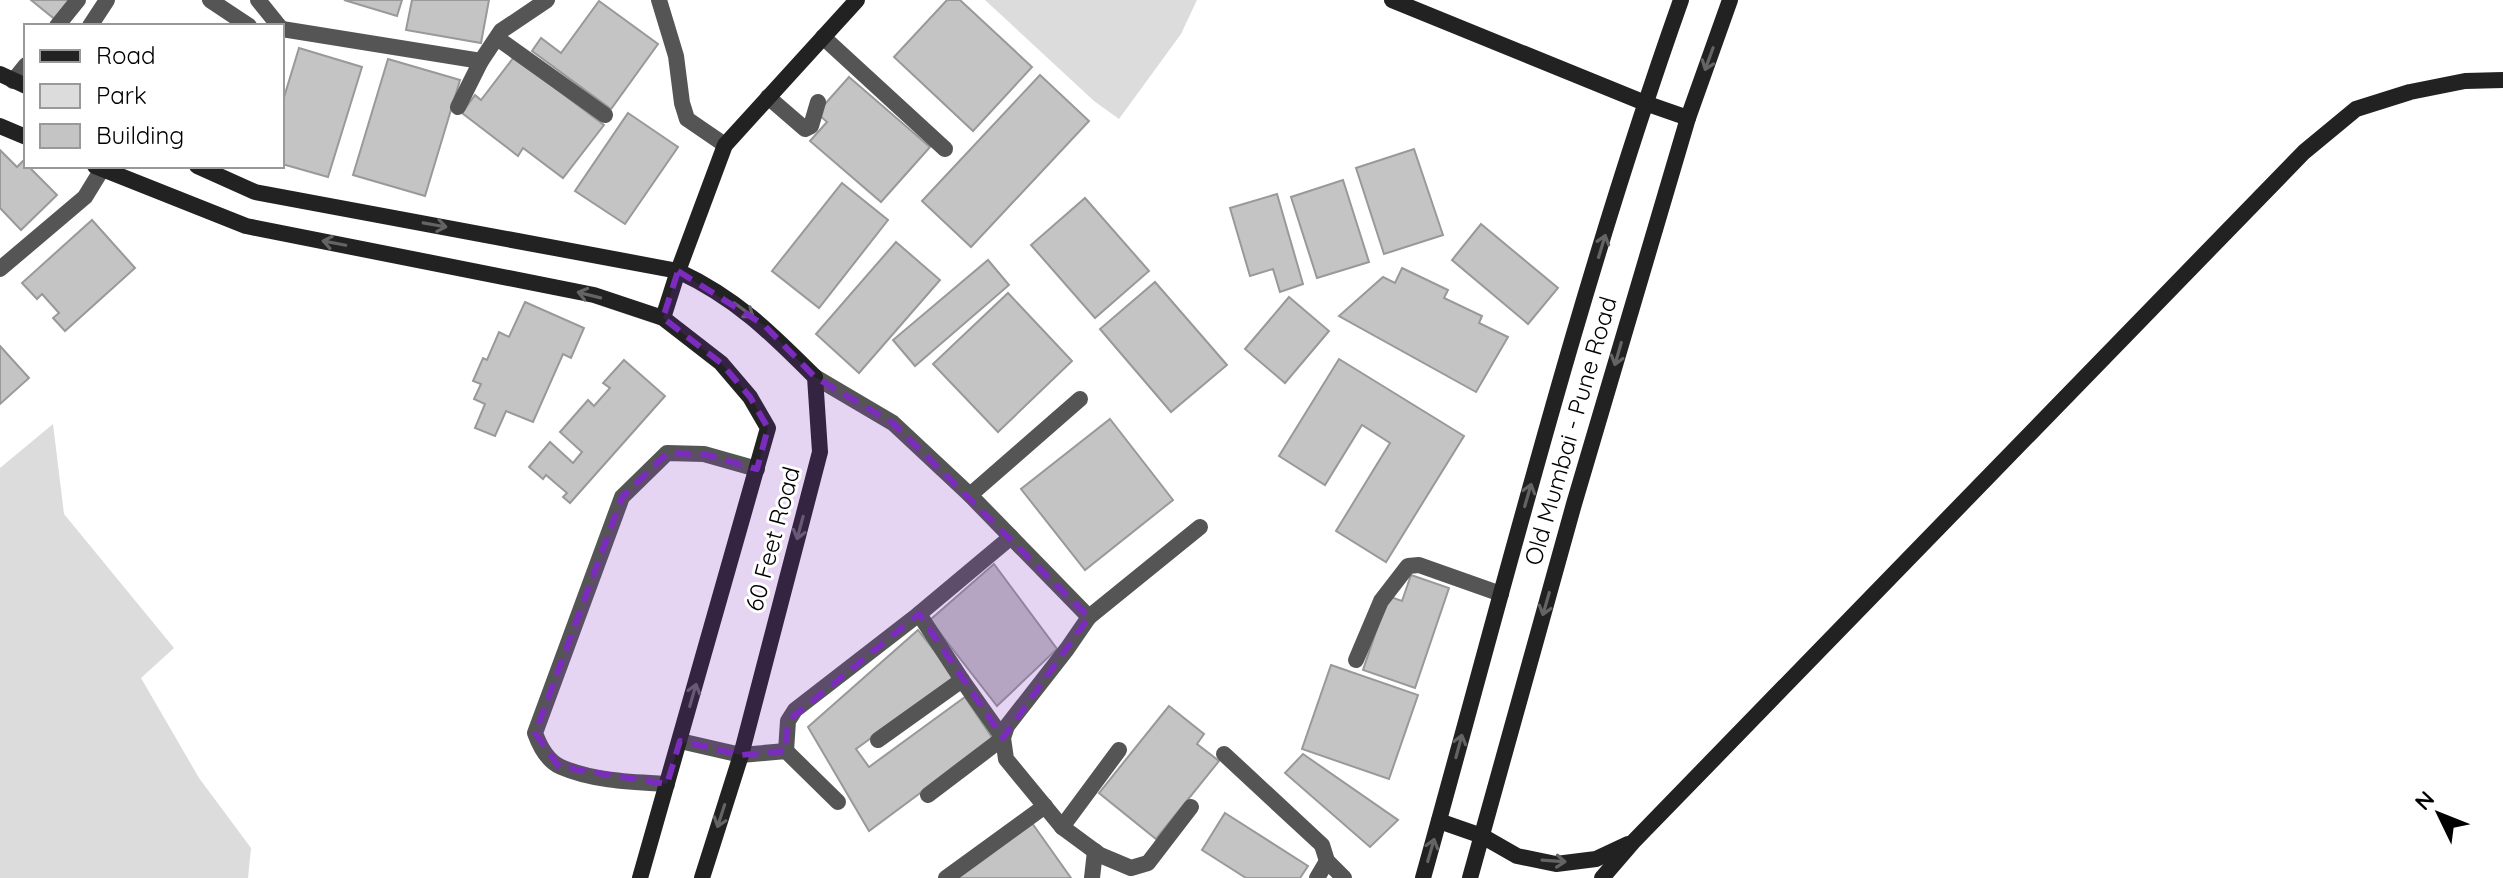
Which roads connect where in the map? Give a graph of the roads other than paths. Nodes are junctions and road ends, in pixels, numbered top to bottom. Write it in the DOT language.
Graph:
graph roads {
  1 [pos="78,0"];
  2 [pos="107,0"];
  3 [pos="210,0"];
  4 [pos="258,0"];
  5 [pos="547,0"];
  6 [pos="659,0"];
  7 [pos="857,0"];
  8 [pos="1392,0"];
  9 [pos="1681,0"];
  10 [pos="1730,0"];
  11 [pos="59,24"];
  12 [pos="91,24"];
  13 [pos="246,24"];
  14 [pos="278,24"];
  15 [pos="284,28"];
  16 [pos="823,37"];
  17 [pos="497,38"];
  18 [pos="481,61"];
  19 [pos="2503,80"];
  20 [pos="768,97"];
  21 [pos="818,102"];
  22 [pos="1645,103"];
  23 [pos="458,107"];
  24 [pos="605,115"];
  25 [pos="1688,118"];
  26 [pos="0,126"];
  27 [pos="24,136"];
  28 [pos="725,145"];
  29 [pos="945,149"];
  30 [pos="100,168"];
  31 [pos="102,168"];
  32 [pos="201,168"];
  33 [pos="0,269"];
  34 [pos="678,271"];
  35 [pos="663,318"];
  36 [pos="815,377"];
  37 [pos="1080,399"];
  38 [pos="757,469"];
  39 [pos="970,495"];
  40 [pos="1200,527"];
  41 [pos="1011,537"];
  42 [pos="1501,594"];
  43 [pos="919,614"];
  44 [pos="1089,617"];
  45 [pos="1356,660"];
  46 [pos="962,680"];
  47 [pos="1003,738"];
  48 [pos="878,740"];
  49 [pos="680,741"];
  50 [pos="1119,750"];
  51 [pos="786,751"];
  52 [pos="1224,754"];
  53 [pos="741,755"];
  54 [pos="667,784"];
  55 [pos="928,795"];
  56 [pos="838,802"];
  57 [pos="1045,806"];
  58 [pos="1191,807"];
  59 [pos="1439,821"];
  60 [pos="1062,827"];
  61 [pos="1482,836"];
  62 [pos="1633,842"];
  63 [pos="1095,851"];
  64 [pos="1327,861"];
  65 [pos="640,878"];
  66 [pos="702,878"];
  67 [pos="946,878"];
  68 [pos="1092,878"];
  69 [pos="1317,878"];
  70 [pos="1344,878"];
  71 [pos="1423,878"];
  72 [pos="1470,878"];
  73 [pos="1602,878"];
  1 -- 11 [label="street"];
  2 -- 12 [label="street"];
  3 -- 13 [label="street"];
  4 -- 14 [label="street"];
  5 -- 17 [label="street"];
  6 -- 28 [label="street"];
  7 -- 16 [label="street"];
  8 -- 22 [label="street"];
  9 -- 22 [label="street, Old Mumbai - Pune Road"];
  10 -- 25 [label="street, Old Mumbai - Pune Road, one-way"];
  15 -- 18 [label="street"];
  16 -- 20 [label="street"];
  16 -- 29 [label="street"];
  17 -- 18 [label="street"];
  17 -- 24 [label="street"];
  18 -- 23 [label="street"];
  19 -- 62 [label="street"];
  20 -- 21 [label="street"];
  20 -- 28 [label="street"];
  22 -- 25 [label="street"];
  42 -- 22 [label="street, Old Mumbai - Pune Road, one-way"];
  25 -- 61 [label="street, Old Mumbai - Pune Road, one-way"];
  26 -- 27 [label="street"];
  28 -- 34 [label="street"];
  30 -- 33 [label="street"];
  35 -- 31 [label="street, 60 Feet Road, one-way"];
  32 -- 34 [label="street, one-way"];
  34 -- 35 [label="street"];
  34 -- 36 [label="street, one-way"];
  35 -- 38 [label="street, 60 Feet Road"];
  36 -- 39 [label="street"];
  36 -- 53 [label="street, 60 Feet Road, one-way"];
  37 -- 39 [label="street"];
  49 -- 38 [label="street, 60 Feet Road, one-way"];
  38 -- 54 [label="street"];
  39 -- 41 [label="street"];
  40 -- 44 [label="street"];
  41 -- 43 [label="street"];
  41 -- 44 [label="street"];
  42 -- 45 [label="street"];
  59 -- 42 [label="street, Old Mumbai - Pune Road, one-way"];
  43 -- 46 [label="street"];
  43 -- 51 [label="street"];
  44 -- 47 [label="street"];
  46 -- 47 [label="street"];
  46 -- 48 [label="street"];
  47 -- 55 [label="street"];
  47 -- 57 [label="street"];
  49 -- 53 [label="street"];
  49 -- 54 [label="street, 60 Feet Road"];
  50 -- 60 [label="street"];
  51 -- 53 [label="street"];
  51 -- 56 [label="street"];
  52 -- 64 [label="street"];
  53 -- 66 [label="street, 60 Feet Road, one-way"];
  54 -- 65 [label="street, 60 Feet Road"];
  57 -- 60 [label="street"];
  57 -- 67 [label="street"];
  58 -- 63 [label="street"];
  59 -- 61 [label="street"];
  71 -- 59 [label="street, Old Mumbai - Pune Road, one-way"];
  60 -- 63 [label="street"];
  61 -- 62 [label="street, one-way"];
  61 -- 72 [label="street, Old Mumbai - Pune Road"];
  62 -- 73 [label="street"];
  63 -- 68 [label="street"];
  64 -- 69 [label="street"];
  64 -- 70 [label="street"];
}
